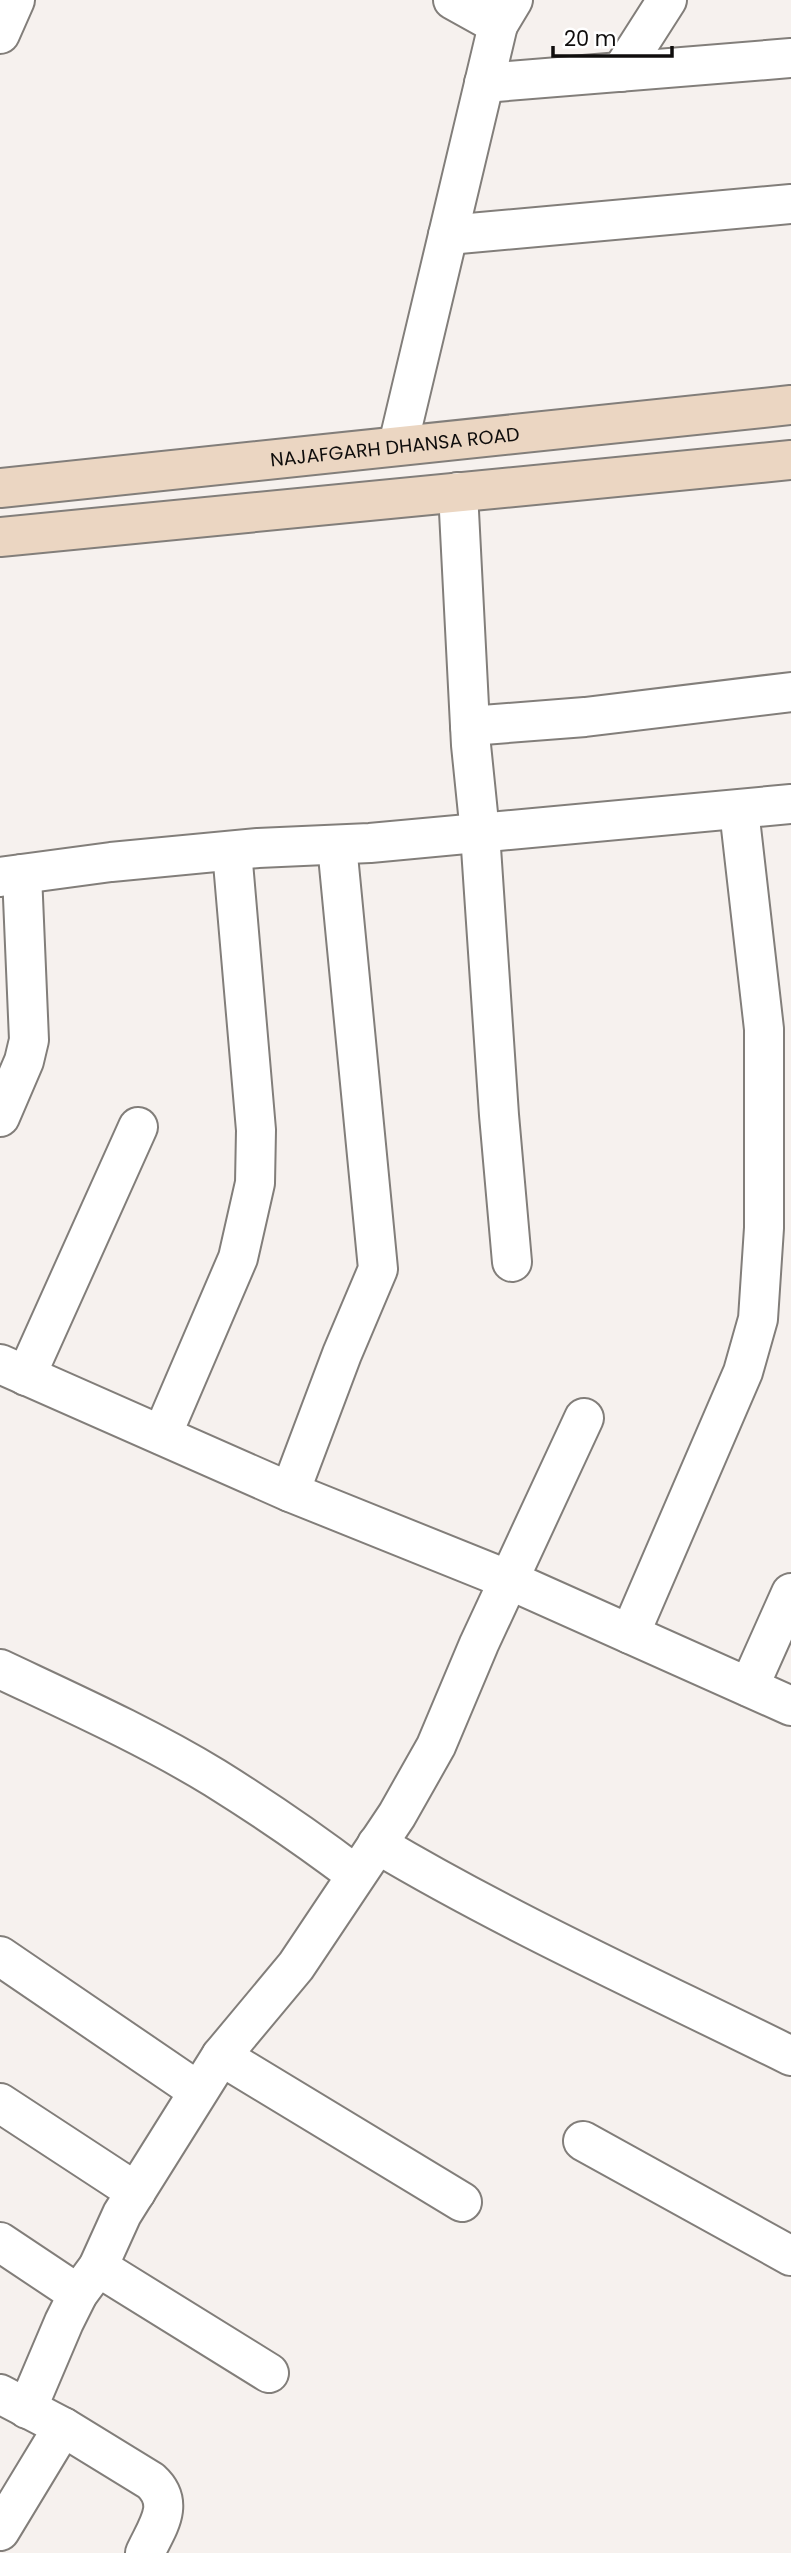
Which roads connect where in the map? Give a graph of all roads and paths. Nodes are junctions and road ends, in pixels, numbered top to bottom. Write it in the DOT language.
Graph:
graph roads {
  1 [pos="15,0"];
  2 [pos="453,0"];
  3 [pos="667,0"];
  4 [pos="505,12"];
  5 [pos="0,34"];
  6 [pos="791,58"];
  7 [pos="621,72"];
  8 [pos="484,83"];
  9 [pos="791,204"];
  10 [pos="448,235"];
  11 [pos="791,405"];
  12 [pos="398,445"];
  13 [pos="791,460"];
  14 [pos="0,488"];
  15 [pos="458,492"];
  16 [pos="0,537"];
  17 [pos="791,692"];
  18 [pos="470,726"];
  19 [pos="791,804"];
  20 [pos="739,810"];
  21 [pos="480,833"];
  22 [pos="337,845"];
  23 [pos="232,850"];
  24 [pos="11,875"];
  25 [pos="777,1028"];
  26 [pos="0,1117"];
  27 [pos="138,1127"];
  28 [pos="512,1262"];
  29 [pos="13,1370"];
  30 [pos="584,1418"];
  31 [pos="162,1435"];
  32 [pos="290,1492"];
  33 [pos="509,1580"];
  34 [pos="791,1593"];
  35 [pos="630,1634"];
  36 [pos="0,1669"];
  37 [pos="749,1688"];
  38 [pos="791,1706"];
  39 [pos="366,1860"];
  40 [pos="0,1956"];
  41 [pos="221,2056"];
  42 [pos="791,2056"];
  43 [pos="198,2091"];
  44 [pos="0,2103"];
  45 [pos="583,2141"];
  46 [pos="136,2192"];
  47 [pos="462,2202"];
  48 [pos="0,2242"];
  49 [pos="791,2256"];
  50 [pos="88,2280"];
  51 [pos="269,2373"];
  52 [pos="13,2401"];
  53 [pos="63,2427"];
  54 [pos="0,2531"];
  55 [pos="145,2553"];
  1 -- 5 [label="street"];
  2 -- 4 [label="street"];
  3 -- 7 [label="street"];
  4 -- 8 [label="street"];
  6 -- 7 [label="street"];
  7 -- 8 [label="street"];
  8 -- 10 [label="street"];
  9 -- 10 [label="street"];
  10 -- 12 [label="street"];
  11 -- 12 [label="main road, NAJAFGARH DHANSA ROAD"];
  12 -- 14 [label="main road, NAJAFGARH DHANSA ROAD"];
  13 -- 15 [label="main road"];
  15 -- 16 [label="main road"];
  15 -- 18 [label="street"];
  17 -- 18 [label="street"];
  18 -- 21 [label="street"];
  19 -- 20 [label="street"];
  20 -- 21 [label="street"];
  20 -- 25 [label="street"];
  21 -- 22 [label="street"];
  21 -- 28 [label="street"];
  22 -- 23 [label="street"];
  22 -- 32 [label="street"];
  23 -- 24 [label="street"];
  23 -- 31 [label="street"];
  24 -- 26 [label="street"];
  25 -- 35 [label="street"];
  27 -- 29 [label="street"];
  29 -- 31 [label="street"];
  30 -- 33 [label="street"];
  31 -- 32 [label="street"];
  32 -- 33 [label="street"];
  33 -- 35 [label="street"];
  33 -- 39 [label="street"];
  34 -- 37 [label="street"];
  35 -- 37 [label="street"];
  36 -- 39 [label="street"];
  37 -- 38 [label="street"];
  39 -- 41 [label="street"];
  39 -- 42 [label="street"];
  40 -- 43 [label="street"];
  41 -- 43 [label="street"];
  41 -- 47 [label="street"];
  43 -- 46 [label="street"];
  44 -- 46 [label="street"];
  45 -- 49 [label="street"];
  46 -- 50 [label="street"];
  48 -- 50 [label="street"];
  50 -- 51 [label="street"];
  50 -- 52 [label="street"];
  52 -- 53 [label="street"];
  53 -- 54 [label="street"];
  53 -- 55 [label="street"];
}
